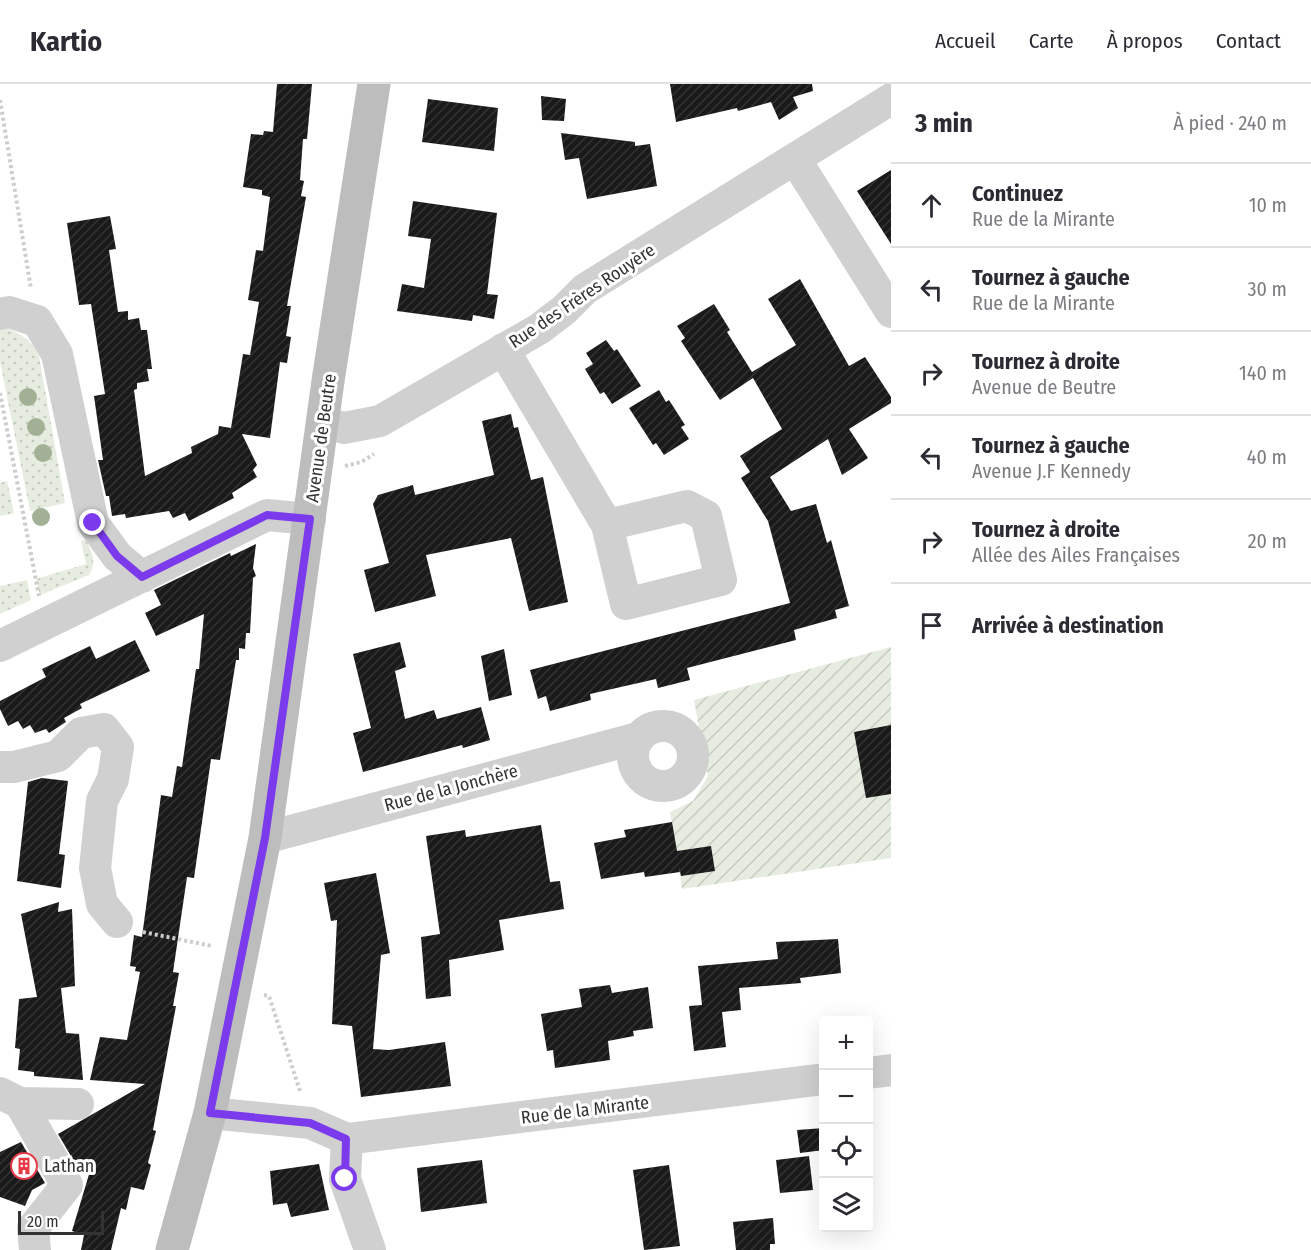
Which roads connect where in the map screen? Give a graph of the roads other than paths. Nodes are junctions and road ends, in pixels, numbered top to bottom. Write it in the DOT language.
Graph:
graph roads {
  1 [pos="374,84"];
  2 [pos="891,99"];
  3 [pos="795,159"];
  4 [pos="891,312"];
  5 [pos="0,314"];
  6 [pos="503,350"];
  7 [pos="324,422"];
  8 [pos="310,519"];
  9 [pos="607,525"];
  10 [pos="142,577"];
  11 [pos="0,646"];
  12 [pos="638,738"];
  13 [pos="0,767"];
  14 [pos="265,838"];
  15 [pos="117,922"];
  16 [pos="891,1070"];
  17 [pos="873,1072"];
  18 [pos="819,1080"];
  19 [pos="10,1098"];
  20 [pos="78,1104"];
  21 [pos="210,1113"];
  22 [pos="346,1139"];
  23 [pos="35,1250"];
  24 [pos="172,1250"];
  25 [pos="370,1250"];
  1 -- 7 [label="street, Avenue de Beutre"];
  2 -- 3 [label="street, Rue des Frères Rouyère"];
  3 -- 4 [label="street"];
  3 -- 6 [label="street, Rue des Frères Rouyère"];
  5 -- 10 [label="street"];
  6 -- 7 [label="street, Rue des Frères Rouyère"];
  6 -- 9 [label="street"];
  7 -- 8 [label="street, Avenue de Beutre"];
  8 -- 10 [label="street"];
  8 -- 14 [label="street, Avenue de Beutre"];
  10 -- 11 [label="street"];
  12 -- 14 [label="street, Rue de la Jonchère"];
  13 -- 15 [label="street"];
  14 -- 21 [label="street, Avenue de Beutre"];
  16 -- 17 [label="street"];
  18 -- 22 [label="street, Rue de la Mirante"];
  19 -- 20 [label="street"];
  19 -- 23 [label="street"];
  21 -- 22 [label="street"];
  21 -- 24 [label="street, Avenue de Beutre"];
  22 -- 25 [label="street"];
}
